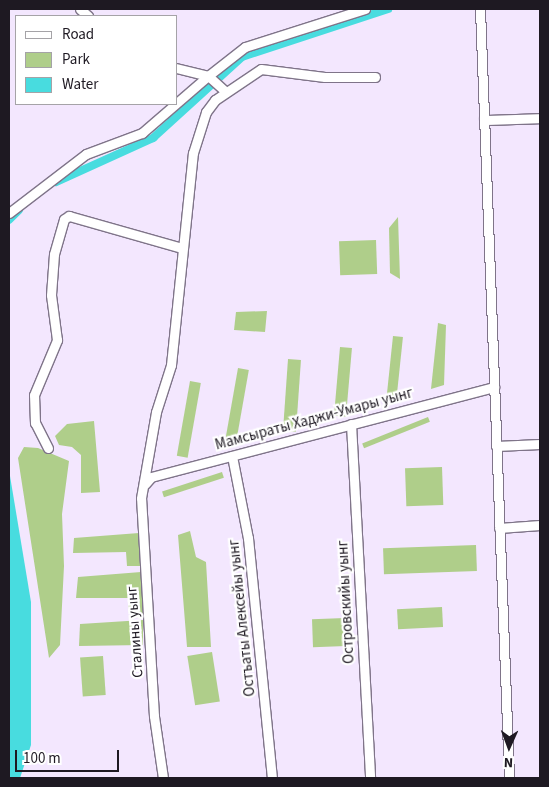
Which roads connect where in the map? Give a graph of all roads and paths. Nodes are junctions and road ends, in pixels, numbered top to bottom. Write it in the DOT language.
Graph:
graph roads {
  1 [pos="366,9"];
  2 [pos="480,9"];
  3 [pos="178,69"];
  4 [pos="209,77"];
  5 [pos="374,77"];
  6 [pos="224,90"];
  7 [pos="178,103"];
  8 [pos="176,105"];
  9 [pos="540,118"];
  10 [pos="484,120"];
  11 [pos="9,213"];
  12 [pos="182,248"];
  13 [pos="494,387"];
  14 [pos="351,424"];
  15 [pos="540,444"];
  16 [pos="496,446"];
  17 [pos="48,448"];
  18 [pos="232,456"];
  19 [pos="145,484"];
  20 [pos="540,525"];
  21 [pos="499,528"];
  22 [pos="163,778"];
  23 [pos="272,778"];
  24 [pos="370,778"];
  25 [pos="509,778"];
  1 -- 4 [label="street"];
  2 -- 10 [label="street"];
  3 -- 4 [label="street"];
  4 -- 6 [label="street"];
  4 -- 7 [label="street"];
  5 -- 6 [label="street, Сталины уынг"];
  6 -- 12 [label="street, Сталины уынг"];
  8 -- 11 [label="street"];
  9 -- 10 [label="street"];
  10 -- 13 [label="street"];
  12 -- 17 [label="street"];
  12 -- 19 [label="street, Сталины уынг"];
  13 -- 14 [label="street, Мамсыраты Хаджи-Умары уынг"];
  13 -- 16 [label="street"];
  14 -- 18 [label="street, Мамсыраты Хаджи-Умары уынг"];
  14 -- 24 [label="street, Островскийы уынг"];
  15 -- 16 [label="street"];
  16 -- 21 [label="street"];
  18 -- 19 [label="street, Мамсыраты Хаджи-Умары уынг"];
  18 -- 23 [label="street, Остъаты Алексейы уынг"];
  19 -- 22 [label="street, Сталины уынг"];
  20 -- 21 [label="street"];
  21 -- 25 [label="street"];
}
